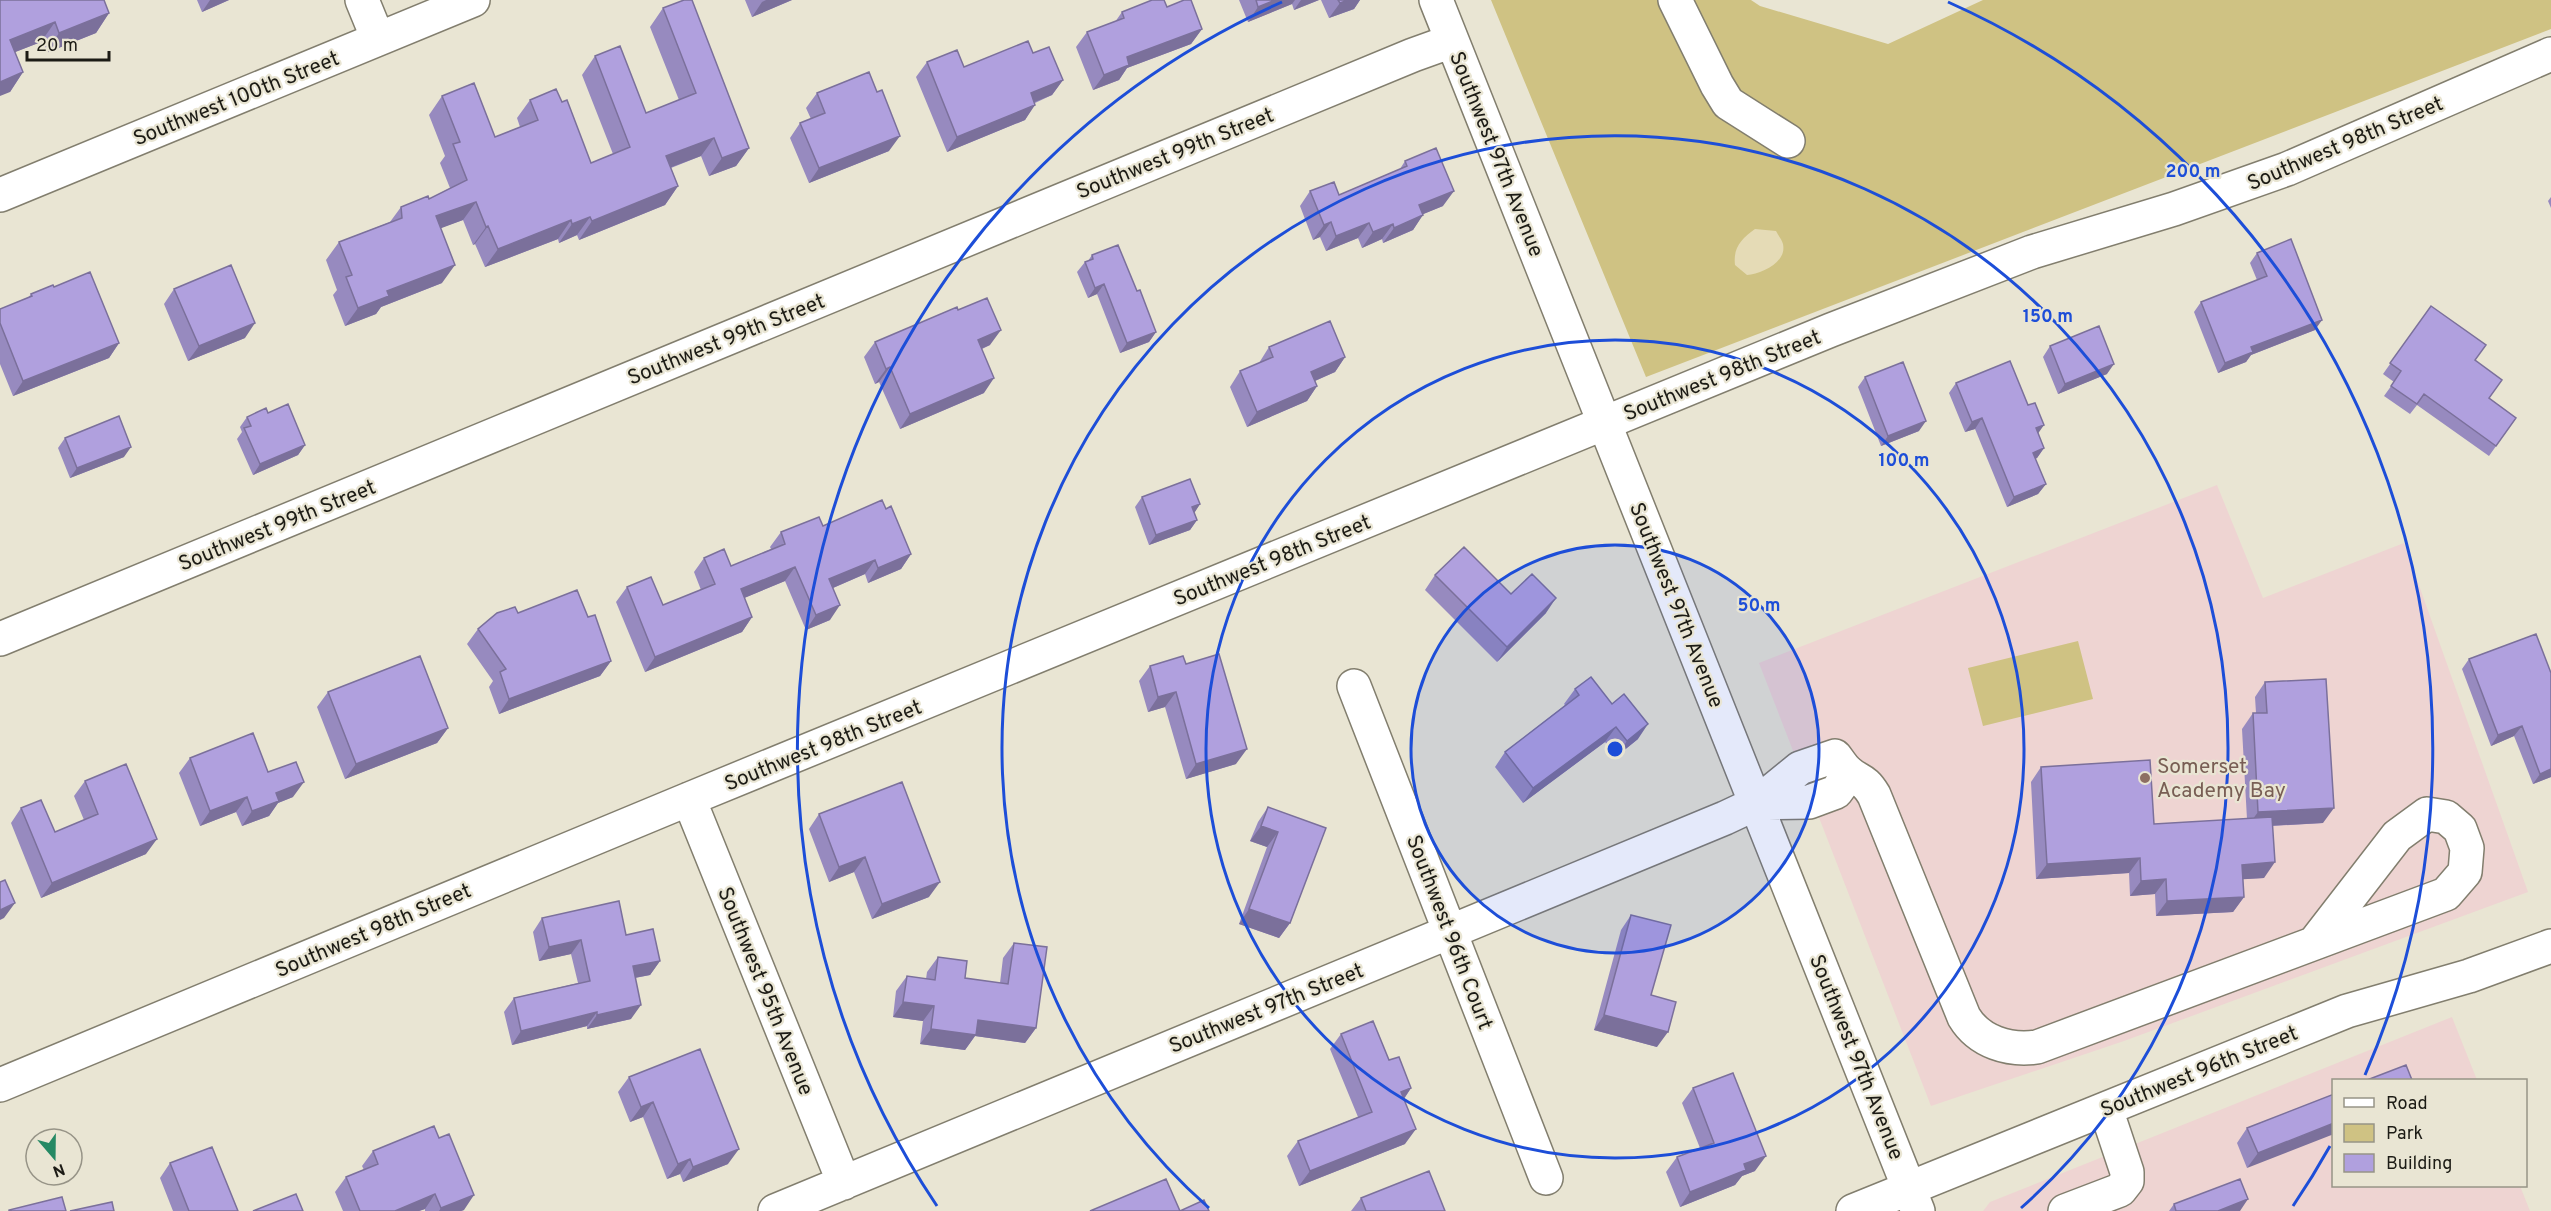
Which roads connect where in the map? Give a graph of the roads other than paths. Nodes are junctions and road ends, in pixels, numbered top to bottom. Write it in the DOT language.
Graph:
graph roads {
  1 [pos="362,0"];
  2 [pos="472,0"];
  3 [pos="1436,0"];
  4 [pos="1675,0"];
  5 [pos="378,39"];
  6 [pos="1452,41"];
  7 [pos="2551,54"];
  8 [pos="1788,141"];
  9 [pos="0,195"];
  10 [pos="1604,423"];
  11 [pos="0,639"];
  12 [pos="1354,686"];
  13 [pos="688,799"];
  14 [pos="1757,803"];
  15 [pos="1450,931"];
  16 [pos="2314,942"];
  17 [pos="2551,946"];
  18 [pos="0,1085"];
  19 [pos="2106,1109"];
  20 [pos="1546,1178"];
  21 [pos="843,1183"];
  22 [pos="2129,1188"];
  23 [pos="1913,1199"];
  24 [pos="775,1211"];
  25 [pos="1853,1211"];
  26 [pos="2065,1211"];
  1 -- 5 [label="street"];
  2 -- 5 [label="street, Southwest 100th Street"];
  3 -- 6 [label="street, Southwest 97th Avenue"];
  4 -- 8 [label="street"];
  5 -- 9 [label="street, Southwest 100th Street"];
  6 -- 10 [label="street, Southwest 97th Avenue"];
  6 -- 11 [label="street, Southwest 99th Street"];
  7 -- 10 [label="street, Southwest 98th Street"];
  10 -- 13 [label="street, Southwest 98th Street"];
  10 -- 14 [label="street, Southwest 97th Avenue"];
  12 -- 15 [label="street, Southwest 96th Court"];
  13 -- 18 [label="street, Southwest 98th Street"];
  13 -- 21 [label="street, Southwest 95th Avenue"];
  14 -- 15 [label="street, Southwest 97th Street"];
  14 -- 16 [label="street, Southwest 97th Street"];
  14 -- 23 [label="street, Southwest 97th Avenue"];
  15 -- 20 [label="street, Southwest 96th Court"];
  15 -- 21 [label="street, Southwest 97th Street"];
  16 -- 16 [label="street"];
  17 -- 19 [label="street, Southwest 96th Street"];
  19 -- 22 [label="street"];
  19 -- 23 [label="street, Southwest 96th Street"];
  21 -- 24 [label="street, Southwest 97th Street"];
  22 -- 26 [label="street"];
  23 -- 25 [label="street, Southwest 96th Street"];
}
